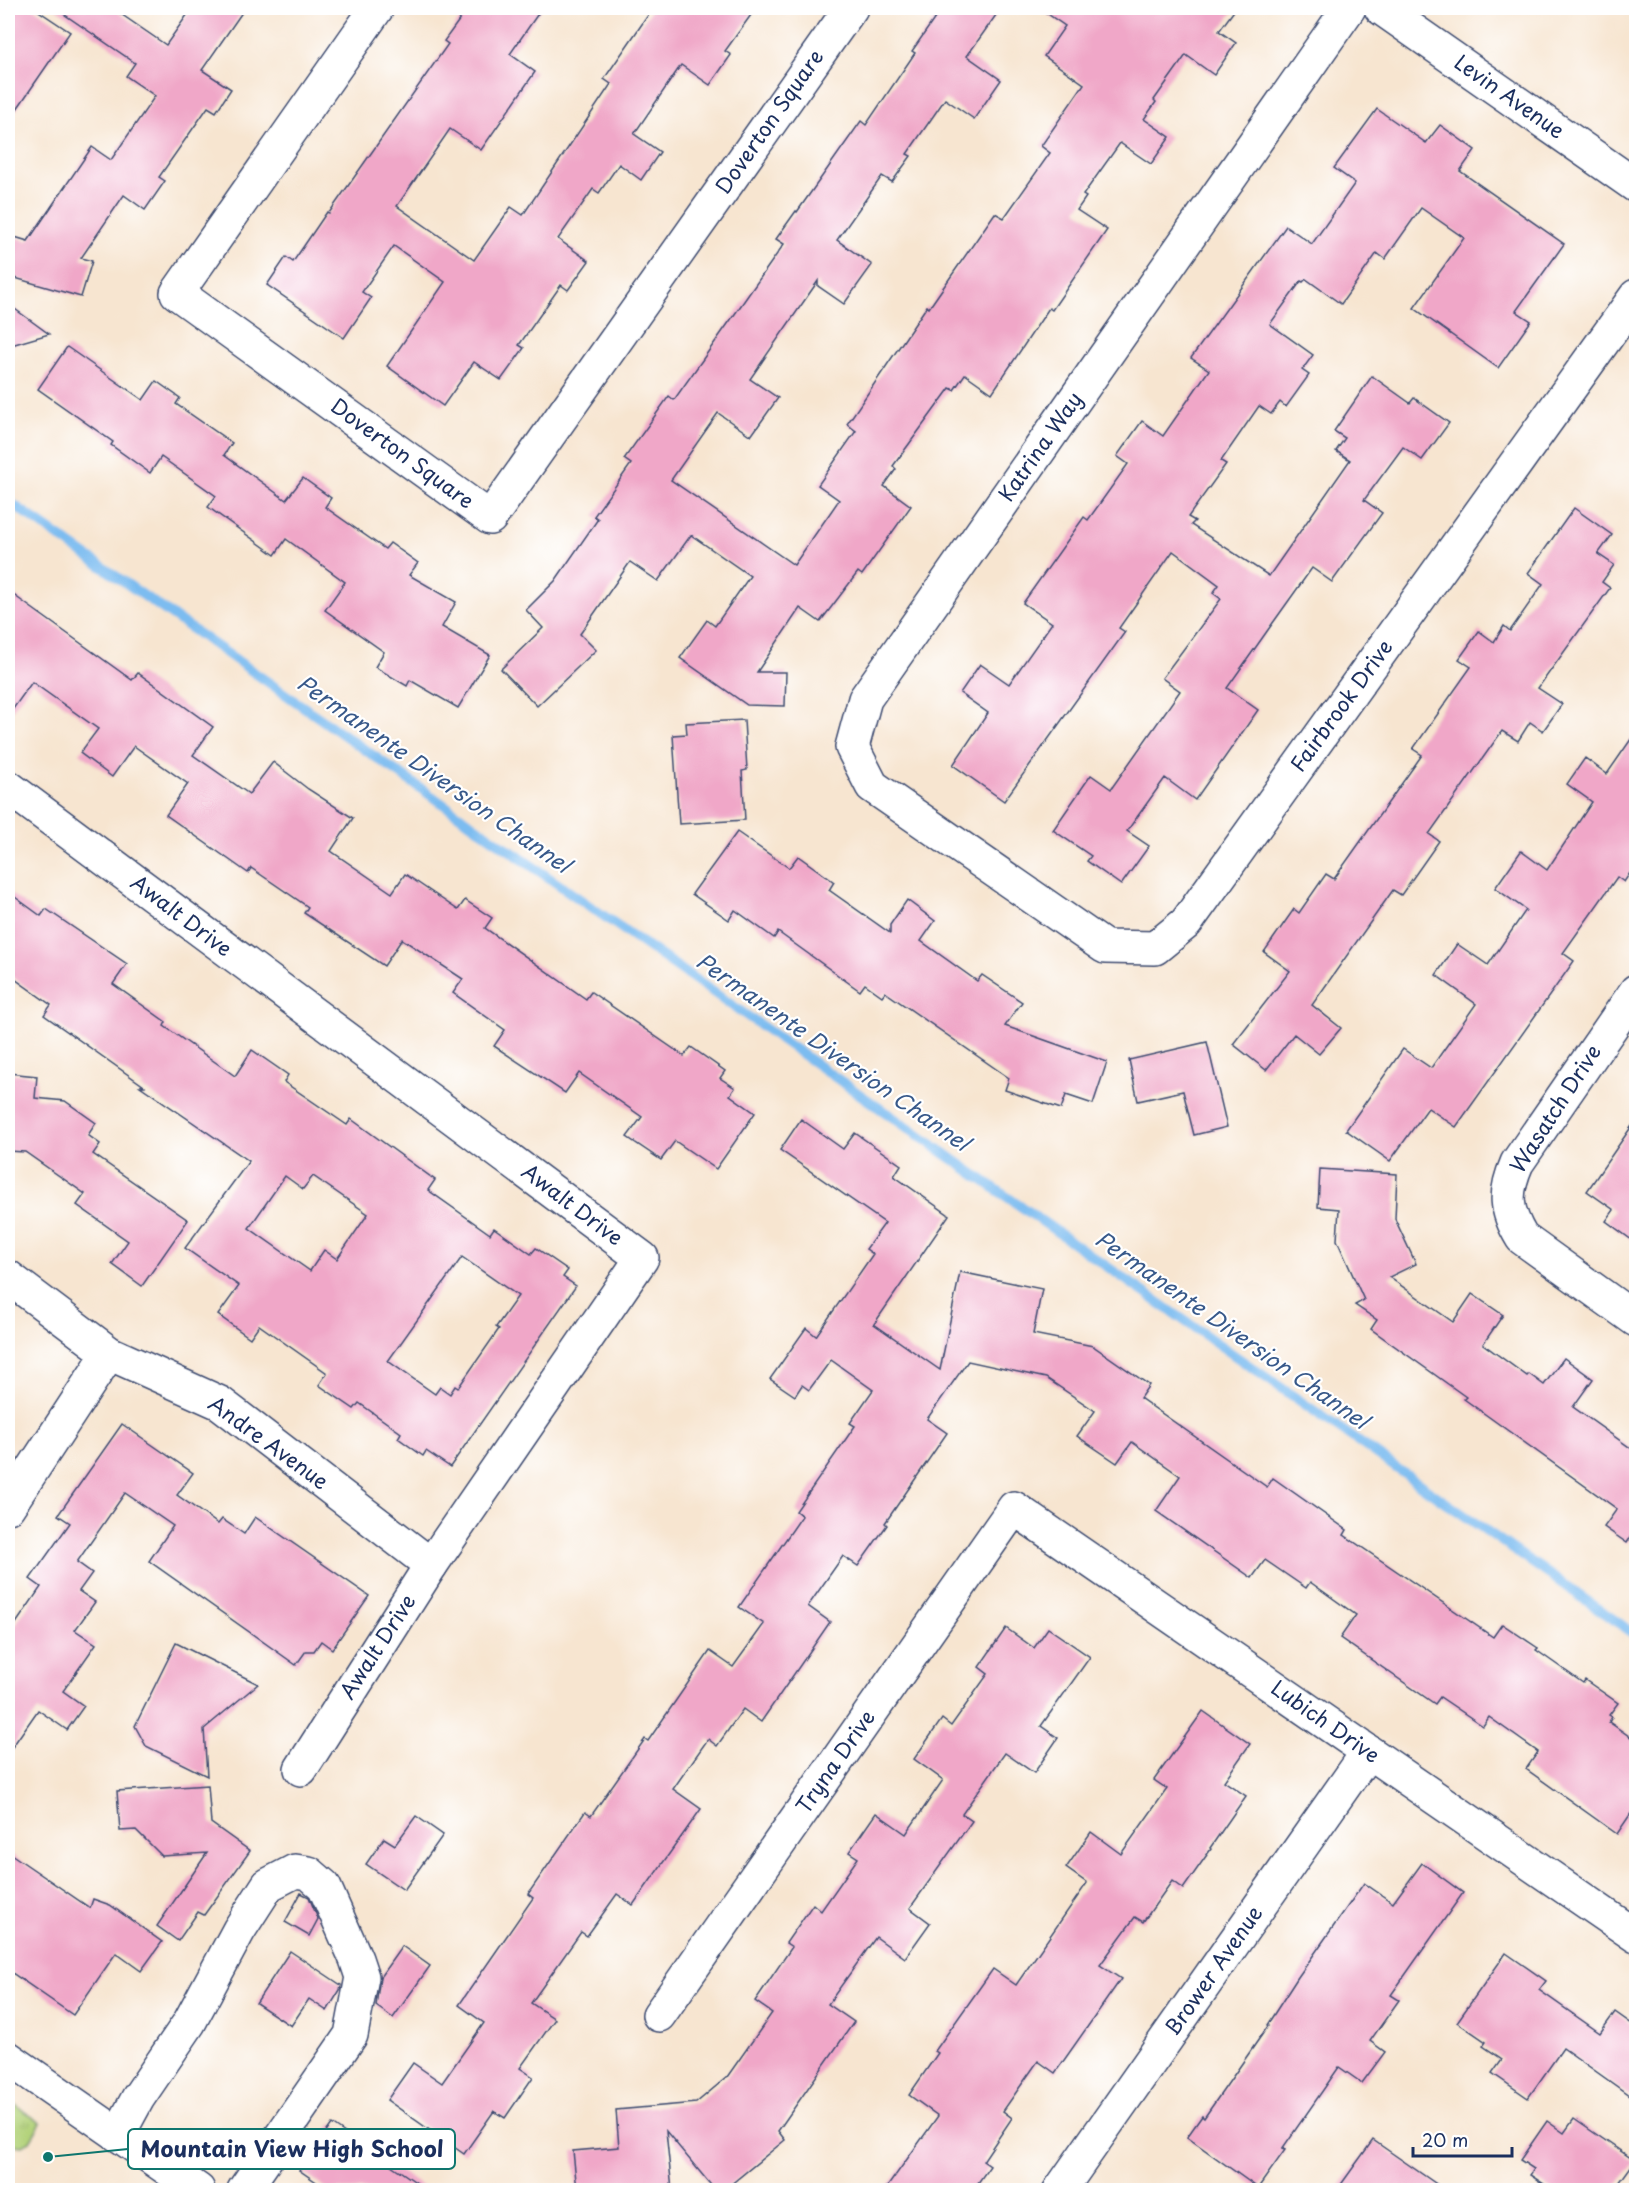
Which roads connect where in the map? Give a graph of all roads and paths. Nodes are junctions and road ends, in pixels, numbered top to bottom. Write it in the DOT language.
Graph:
graph roads {
  1 [pos="377,8"];
  2 [pos="851,8"];
  3 [pos="1349,8"];
  4 [pos="1381,8"];
  5 [pos="1636,186"];
  6 [pos="1636,296"];
  7 [pos="8,787"];
  8 [pos="983,863"];
  9 [pos="1636,991"];
  10 [pos="8,1277"];
  11 [pos="1636,1320"];
  12 [pos="109,1353"];
  13 [pos="8,1507"];
  14 [pos="1014,1508"];
  15 [pos="430,1565"];
  16 [pos="1368,1752"];
  17 [pos="301,1768"];
  18 [pos="1636,1936"];
  19 [pos="659,2015"];
  20 [pos="8,2058"];
  21 [pos="118,2135"];
  22 [pos="198,2190"];
  23 [pos="244,2190"];
  24 [pos="1060,2190"];
  1 -- 2 [label="street, Doverton Square"];
  3 -- 8 [label="street, Katrina Way"];
  4 -- 5 [label="street, Levin Avenue"];
  6 -- 8 [label="street, Fairbrook Drive"];
  7 -- 15 [label="street, Awalt Drive"];
  9 -- 11 [label="street, Wasatch Drive"];
  10 -- 12 [label="street, Andre Avenue"];
  12 -- 13 [label="street"];
  12 -- 15 [label="street, Andre Avenue"];
  14 -- 16 [label="street, Lubich Drive"];
  14 -- 19 [label="street, Tryna Drive"];
  15 -- 17 [label="street, Awalt Drive"];
  16 -- 18 [label="street, Lubich Drive"];
  16 -- 24 [label="street, Brower Avenue"];
  20 -- 21 [label="street"];
  21 -- 22 [label="street"];
  21 -- 23 [label="street"];
}
